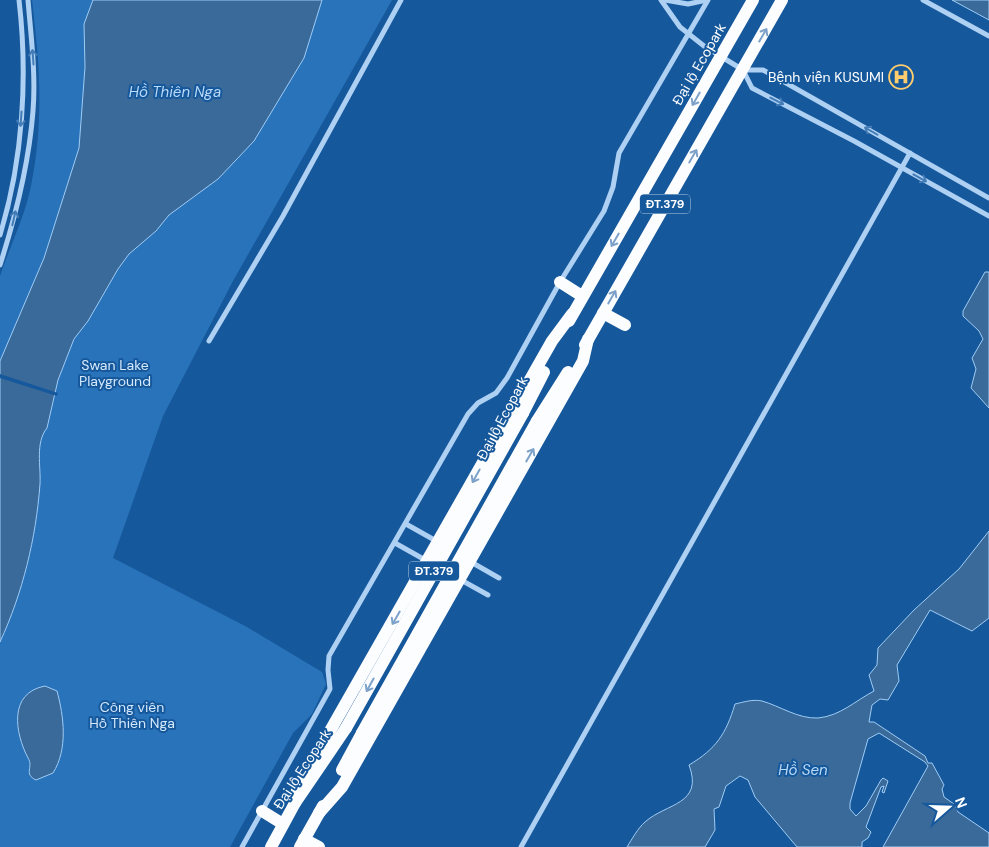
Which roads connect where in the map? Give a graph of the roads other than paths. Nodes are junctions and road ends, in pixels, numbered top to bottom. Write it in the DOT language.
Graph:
graph roads {
  1 [pos="401,0"];
  2 [pos="661,0"];
  3 [pos="665,0"];
  4 [pos="707,0"];
  5 [pos="753,0"];
  6 [pos="782,0"];
  7 [pos="923,0"];
  8 [pos="28,1"];
  9 [pos="20,2"];
  10 [pos="688,35"];
  11 [pos="989,36"];
  12 [pos="721,57"];
  13 [pos="743,70"];
  14 [pos="18,152"];
  15 [pos="28,153"];
  16 [pos="910,154"];
  17 [pos="902,168"];
  18 [pos="989,198"];
  19 [pos="989,216"];
  20 [pos="0,235"];
  21 [pos="0,265"];
  22 [pos="560,282"];
  23 [pos="582,296"];
  24 [pos="603,313"];
  25 [pos="572,314"];
  26 [pos="625,325"];
  27 [pos="588,339"];
  28 [pos="209,341"];
  29 [pos="406,524"];
  30 [pos="395,543"];
  31 [pos="438,543"];
  32 [pos="470,561"];
  33 [pos="428,562"];
  34 [pos="499,578"];
  35 [pos="460,579"];
  36 [pos="488,595"];
  37 [pos="295,804"];
  38 [pos="262,811"];
  39 [pos="319,813"];
  40 [pos="284,824"];
  41 [pos="302,843"];
  42 [pos="242,847"];
  43 [pos="271,847"];
  44 [pos="319,847"];
  45 [pos="521,847"];
  1 -- 28 [label="street"];
  2 -- 10 [label="street"];
  3 -- 4 [label="street"];
  4 -- 10 [label="street"];
  5 -- 12 [label="highway, Đại lộ Ecopark / ĐT.379"];
  13 -- 6 [label="highway, ĐT.379, one-way"];
  7 -- 11 [label="street"];
  8 -- 9 [label="street"];
  15 -- 8 [label="street, one-way"];
  9 -- 14 [label="street, one-way"];
  10 -- 12 [label="street"];
  10 -- 22 [label="street"];
  12 -- 13 [label="street"];
  12 -- 23 [label="highway, Đại lộ Ecopark / ĐT.379, one-way"];
  16 -- 13 [label="street, one-way"];
  13 -- 17 [label="street, one-way"];
  24 -- 13 [label="highway, ĐT.379, one-way"];
  14 -- 15 [label="street"];
  14 -- 20 [label="street"];
  21 -- 15 [label="street, one-way"];
  16 -- 17 [label="street"];
  16 -- 18 [label="street"];
  17 -- 19 [label="street, one-way"];
  17 -- 45 [label="street"];
  22 -- 23 [label="highway"];
  22 -- 29 [label="street"];
  23 -- 25 [label="highway, Đại lộ Ecopark / ĐT.379"];
  24 -- 26 [label="highway"];
  24 -- 27 [label="highway, ĐT.379"];
  25 -- 31 [label="highway, one-way"];
  25 -- 37 [label="highway, Đại lộ Ecopark / ĐT.379, one-way, bridge"];
  32 -- 27 [label="highway, one-way"];
  27 -- 39 [label="highway, ĐT.379, bridge"];
  29 -- 30 [label="street"];
  29 -- 31 [label="street"];
  30 -- 33 [label="street"];
  30 -- 38 [label="street"];
  31 -- 32 [label="street"];
  31 -- 33 [label="highway"];
  32 -- 34 [label="street"];
  32 -- 35 [label="highway"];
  33 -- 35 [label="street"];
  33 -- 37 [label="highway, one-way"];
  35 -- 36 [label="street"];
  35 -- 39 [label="highway"];
  37 -- 40 [label="highway, Đại lộ Ecopark / ĐT.379"];
  38 -- 40 [label="highway"];
  38 -- 42 [label="street"];
  39 -- 41 [label="highway, ĐT.379"];
  40 -- 43 [label="highway, Đại lộ Ecopark / ĐT.379"];
  41 -- 44 [label="highway"];
}
